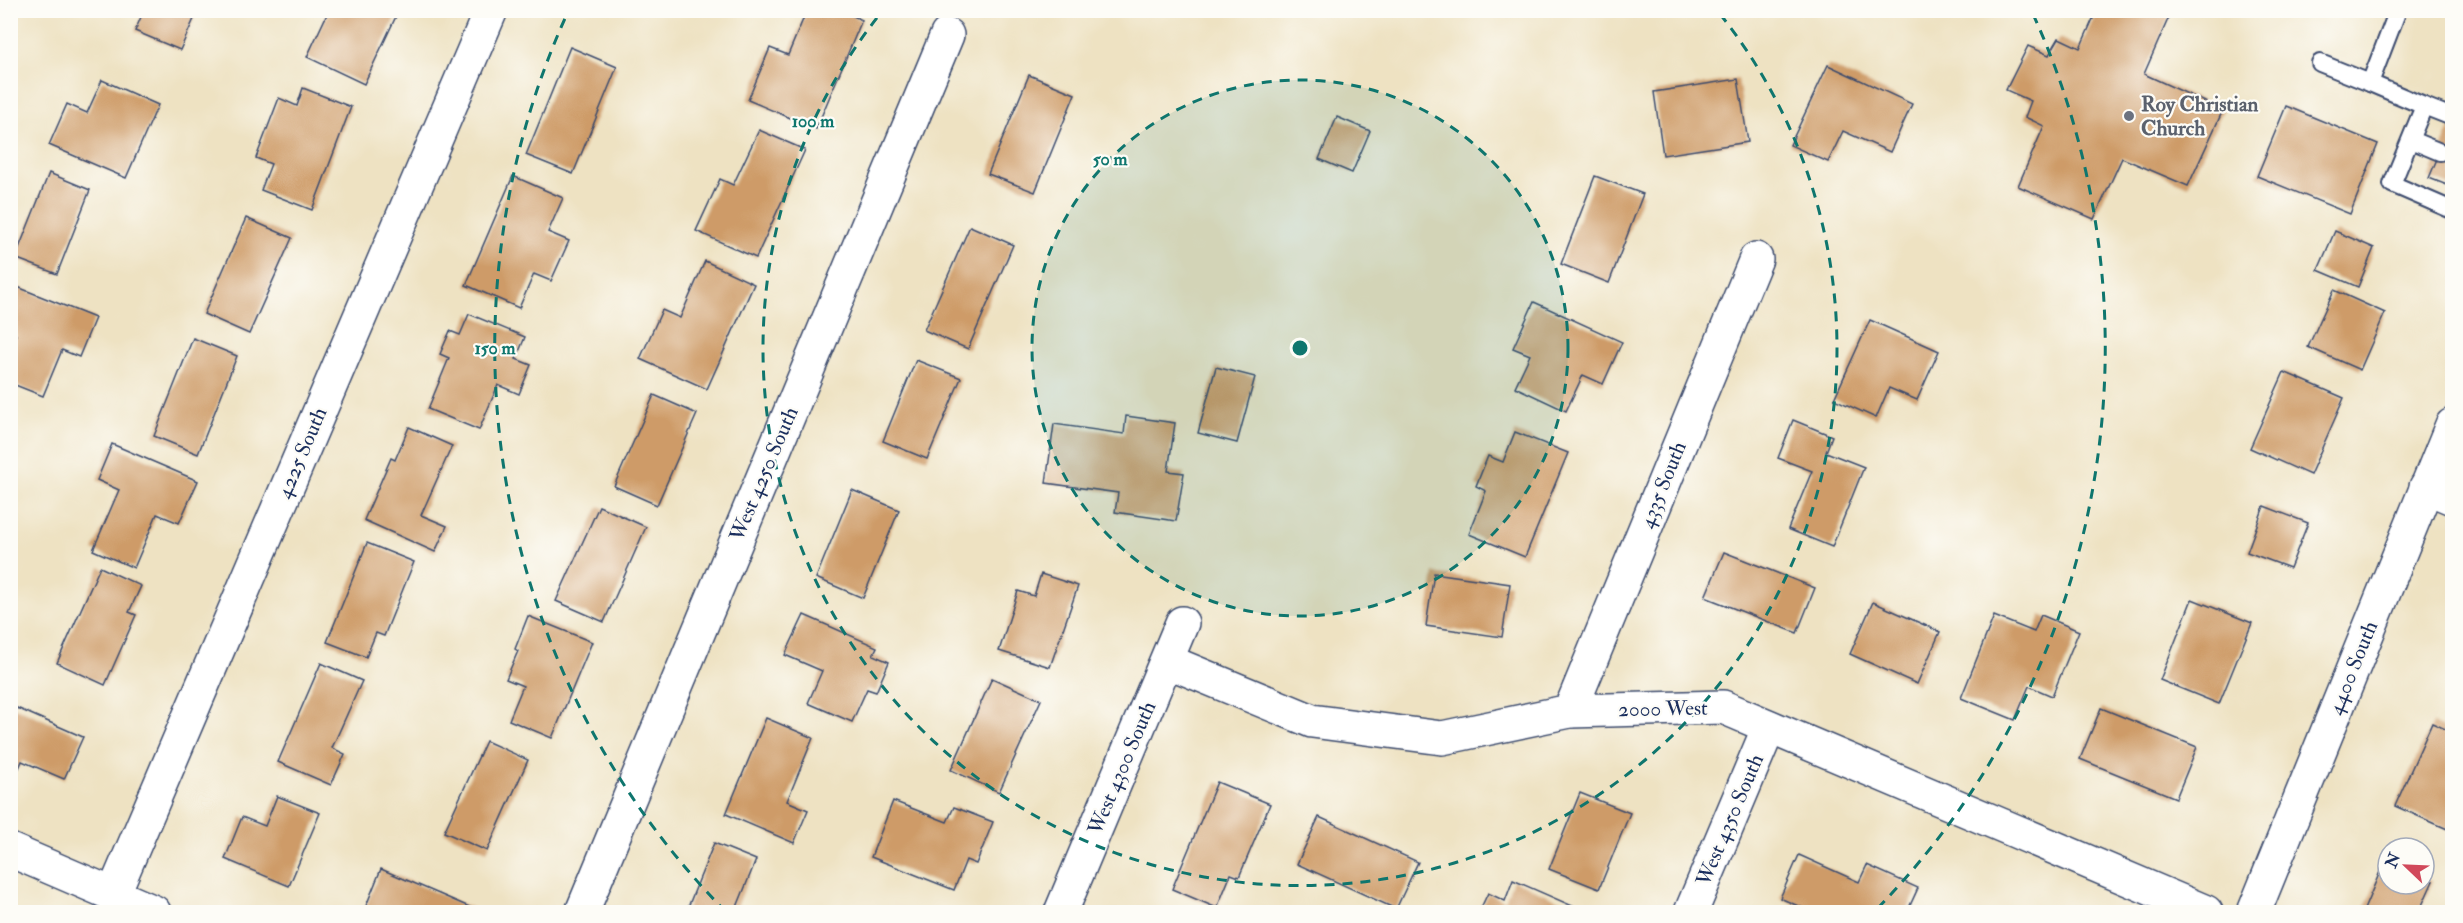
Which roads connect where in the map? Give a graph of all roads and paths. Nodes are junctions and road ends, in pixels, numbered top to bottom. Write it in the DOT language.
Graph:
graph roads {
  1 [pos="491,10"];
  2 [pos="2398,10"];
  3 [pos="947,35"];
  4 [pos="2320,63"];
  5 [pos="2370,83"];
  6 [pos="2424,106"];
  7 [pos="2452,117"];
  8 [pos="2411,140"];
  9 [pos="2440,152"];
  10 [pos="2452,210"];
  11 [pos="1756,259"];
  12 [pos="2452,425"];
  13 [pos="2440,492"];
  14 [pos="1182,623"];
  15 [pos="1167,661"];
  16 [pos="1570,711"];
  17 [pos="1769,727"];
  18 [pos="10,850"];
  19 [pos="113,895"];
  20 [pos="154,912"];
  21 [pos="582,912"];
  22 [pos="1061,912"];
  23 [pos="1691,912"];
  24 [pos="2206,912"];
  25 [pos="2254,912"];
  1 -- 19 [label="street, 4225 South"];
  2 -- 5 [label="lane"];
  3 -- 21 [label="street, West 4250 South"];
  4 -- 5 [label="lane"];
  5 -- 6 [label="lane"];
  6 -- 7 [label="lane"];
  6 -- 8 [label="lane"];
  8 -- 9 [label="lane"];
  8 -- 10 [label="lane"];
  11 -- 16 [label="street, 4335 South"];
  12 -- 13 [label="street, 4400 South"];
  13 -- 25 [label="street, 4400 South"];
  14 -- 15 [label="street, West 4300 South"];
  15 -- 16 [label="street, 2000 West"];
  15 -- 22 [label="street, West 4300 South"];
  16 -- 17 [label="street, 2000 West"];
  17 -- 23 [label="street, West 4350 South"];
  17 -- 24 [label="street, 2000 West"];
  18 -- 19 [label="street"];
  19 -- 20 [label="street"];
}
